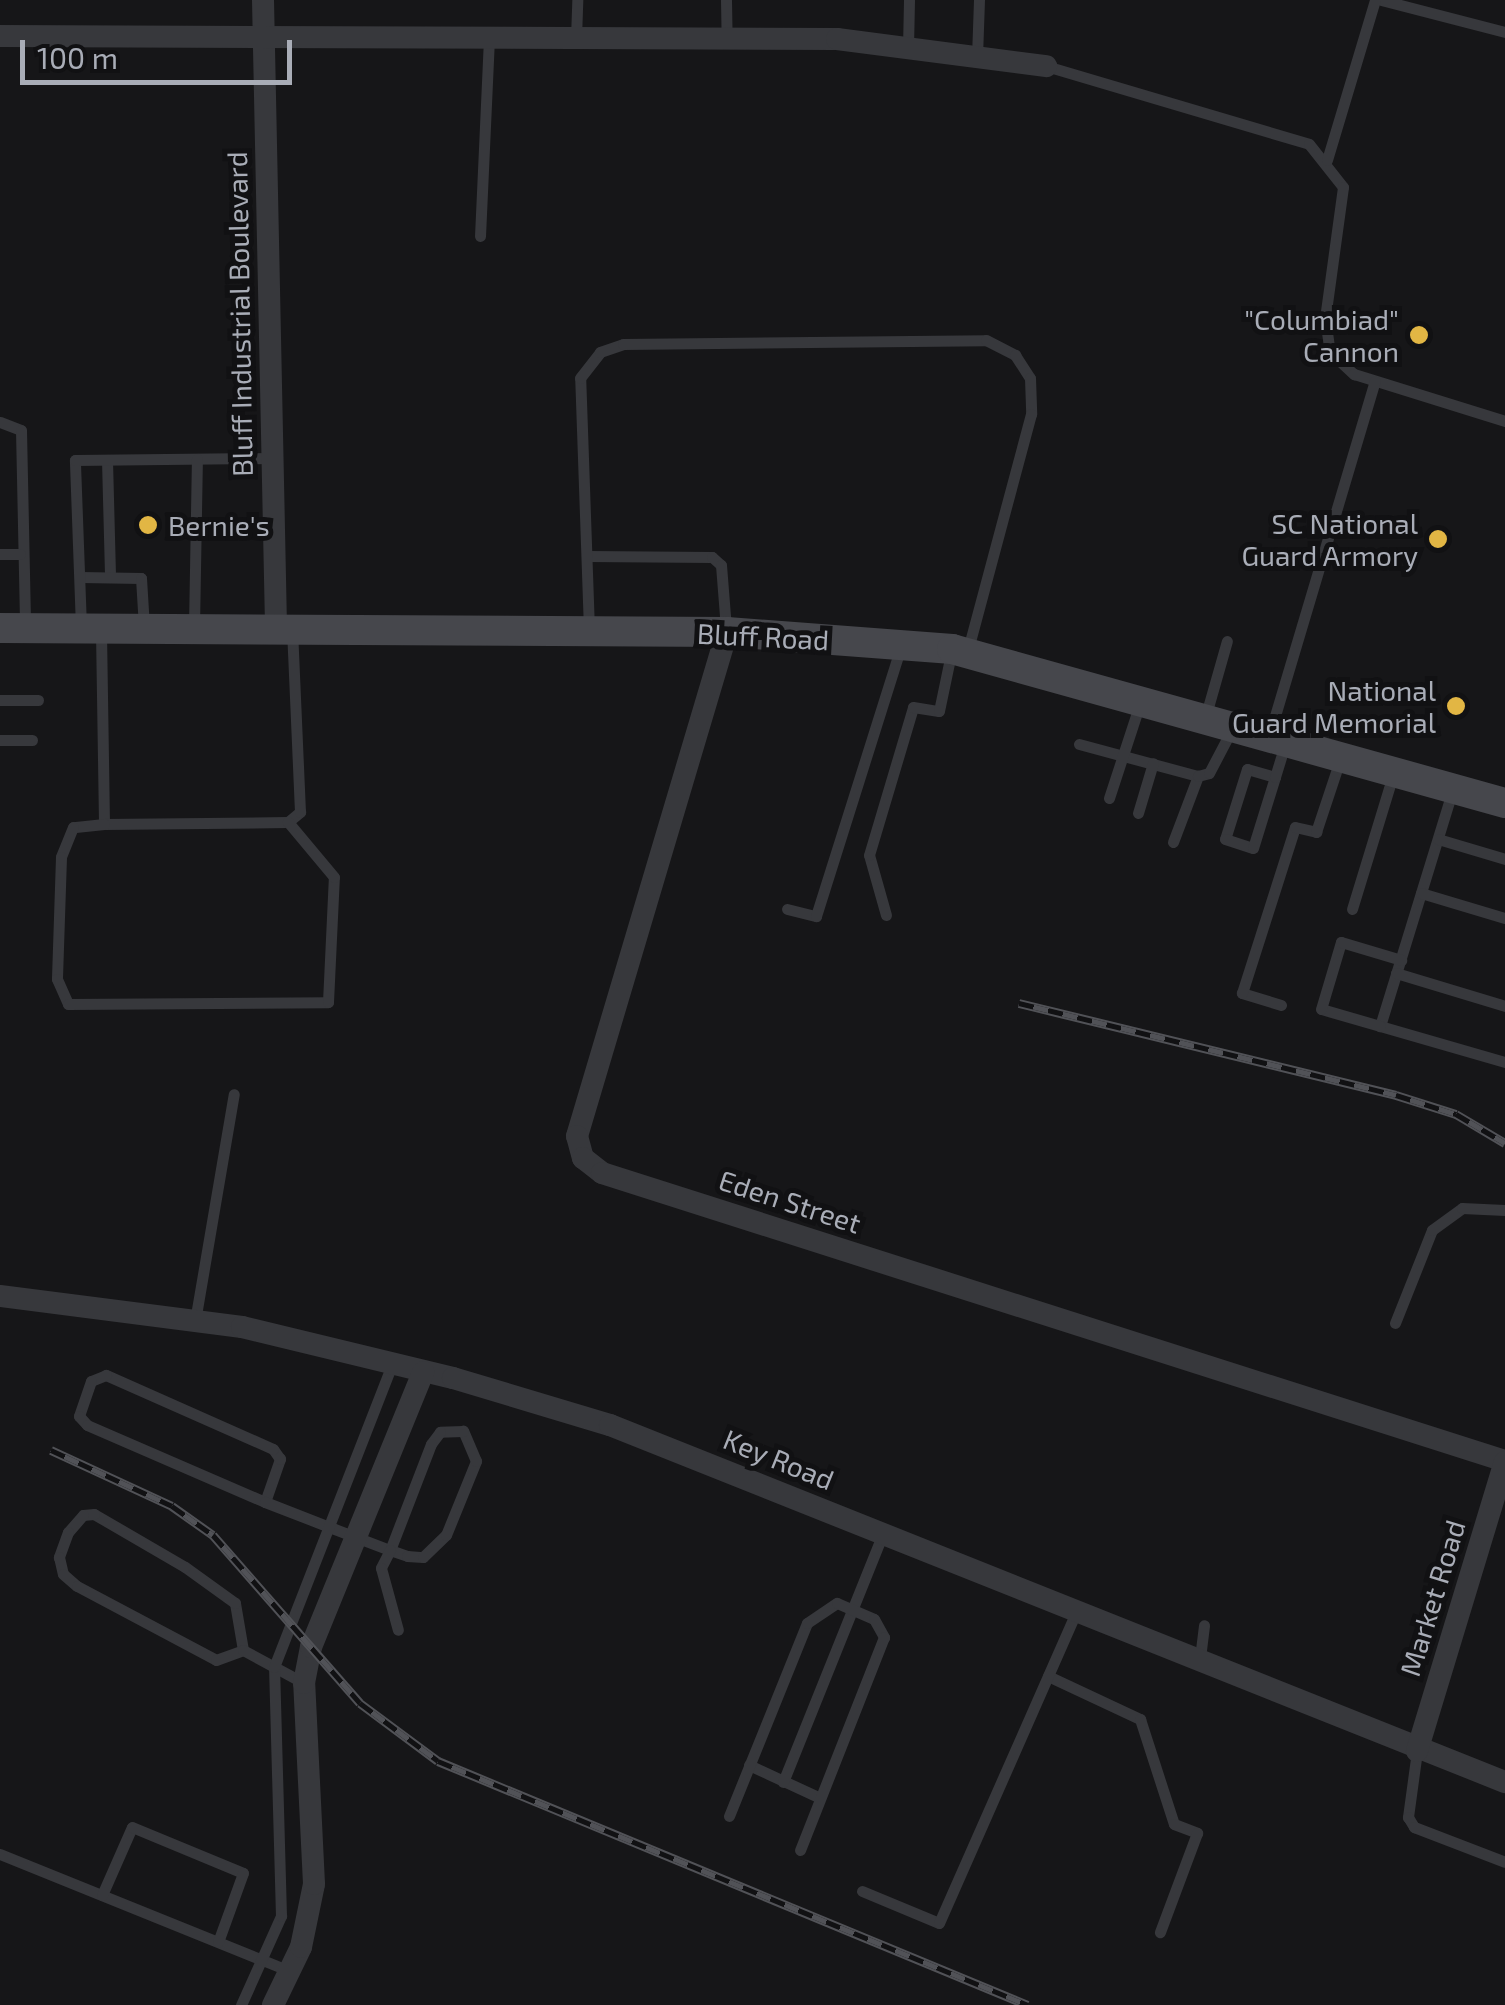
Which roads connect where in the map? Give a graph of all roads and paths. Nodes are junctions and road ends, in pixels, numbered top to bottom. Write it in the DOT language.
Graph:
graph roads {
  1 [pos="263,0"];
  2 [pos="577,0"];
  3 [pos="726,0"];
  4 [pos="910,0"];
  5 [pos="979,0"];
  6 [pos="1378,0"];
  7 [pos="1505,32"];
  8 [pos="0,36"];
  9 [pos="263,37"];
  10 [pos="489,38"];
  11 [pos="576,38"];
  12 [pos="727,38"];
  13 [pos="908,48"];
  14 [pos="977,57"];
  15 [pos="1046,66"];
  16 [pos="1327,160"];
  17 [pos="480,236"];
  18 [pos="1376,381"];
  19 [pos="1505,421"];
  20 [pos="0,422"];
  21 [pos="273,458"];
  22 [pos="197,459"];
  23 [pos="106,460"];
  24 [pos="0,554"];
  25 [pos="20,554"];
  26 [pos="587,556"];
  27 [pos="110,576"];
  28 [pos="80,577"];
  29 [pos="91,627"];
  30 [pos="144,627"];
  31 [pos="194,627"];
  32 [pos="284,627"];
  33 [pos="12,628"];
  34 [pos="589,630"];
  35 [pos="727,632"];
  36 [pos="1227,641"];
  37 [pos="901,645"];
  38 [pos="960,651"];
  39 [pos="0,700"];
  40 [pos="38,700"];
  41 [pos="1142,700"];
  42 [pos="1220,722"];
  43 [pos="1278,738"];
  44 [pos="0,740"];
  45 [pos="32,740"];
  46 [pos="1080,744"];
  47 [pos="1124,756"];
  48 [pos="1341,756"];
  49 [pos="1152,763"];
  50 [pos="1394,771"];
  51 [pos="1198,776"];
  52 [pos="1276,777"];
  53 [pos="1454,788"];
  54 [pos="1110,798"];
  55 [pos="1505,803"];
  56 [pos="1138,813"];
  57 [pos="288,822"];
  58 [pos="104,824"];
  59 [pos="1438,839"];
  60 [pos="1173,842"];
  61 [pos="1505,859"];
  62 [pos="1421,893"];
  63 [pos="787,909"];
  64 [pos="1352,909"];
  65 [pos="886,914"];
  66 [pos="1505,918"];
  67 [pos="1400,960"];
  68 [pos="1396,973"];
  69 [pos="1281,1005"];
  70 [pos="1505,1006"];
  71 [pos="1380,1026"];
  72 [pos="1505,1062"];
  73 [pos="234,1094"];
  74 [pos="1505,1210"];
  75 [pos="0,1296"];
  76 [pos="195,1321"];
  77 [pos="1395,1323"];
  78 [pos="392,1364"];
  79 [pos="424,1372"];
  80 [pos="1504,1466"];
  81 [pos="265,1502"];
  82 [pos="332,1528"];
  83 [pos="883,1533"];
  84 [pos="357,1537"];
  85 [pos="390,1550"];
  86 [pos="853,1609"];
  87 [pos="1078,1610"];
  88 [pos="1204,1625"];
  89 [pos="398,1630"];
  90 [pos="244,1650"];
  91 [pos="1200,1658"];
  92 [pos="274,1667"];
  93 [pos="1048,1676"];
  94 [pos="304,1683"];
  95 [pos="1417,1751"];
  96 [pos="749,1766"];
  97 [pos="784,1782"];
  98 [pos="1505,1782"];
  99 [pos="820,1798"];
  100 [pos="728,1816"];
  101 [pos="800,1850"];
  102 [pos="0,1854"];
  103 [pos="1505,1862"];
  104 [pos="862,1891"];
  105 [pos="102,1895"];
  106 [pos="1160,1932"];
  107 [pos="218,1942"];
  108 [pos="259,1958"];
  109 [pos="290,1971"];
  110 [pos="241,2005"];
  111 [pos="273,2005"];
  1 -- 9 [label="street, Bluff Industrial Boulevard"];
  2 -- 11 [label="lane"];
  3 -- 12 [label="lane"];
  4 -- 13 [label="lane"];
  5 -- 14 [label="lane"];
  6 -- 7 [label="lane"];
  6 -- 16 [label="lane"];
  8 -- 9 [label="street"];
  9 -- 10 [label="street"];
  9 -- 21 [label="street, Bluff Industrial Boulevard"];
  10 -- 11 [label="street"];
  10 -- 17 [label="lane"];
  11 -- 12 [label="street"];
  12 -- 13 [label="street"];
  13 -- 14 [label="street"];
  14 -- 15 [label="street"];
  15 -- 16 [label="lane"];
  16 -- 18 [label="lane"];
  18 -- 19 [label="lane"];
  18 -- 43 [label="lane"];
  20 -- 25 [label="lane"];
  21 -- 22 [label="lane"];
  21 -- 32 [label="street, Bluff Industrial Boulevard"];
  22 -- 23 [label="lane"];
  22 -- 31 [label="lane"];
  23 -- 27 [label="lane"];
  23 -- 28 [label="lane"];
  24 -- 25 [label="lane"];
  25 -- 33 [label="lane"];
  26 -- 34 [label="lane"];
  26 -- 35 [label="lane"];
  26 -- 38 [label="lane"];
  27 -- 28 [label="lane"];
  27 -- 30 [label="lane"];
  28 -- 29 [label="lane"];
  29 -- 30 [label="main road, Bluff Road"];
  29 -- 33 [label="main road, Bluff Road"];
  29 -- 58 [label="lane"];
  30 -- 31 [label="main road, Bluff Road"];
  31 -- 32 [label="main road, Bluff Road"];
  32 -- 34 [label="main road, Bluff Road"];
  32 -- 57 [label="lane"];
  34 -- 35 [label="main road, Bluff Road"];
  35 -- 37 [label="main road, Bluff Road"];
  35 -- 80 [label="street, Eden Street"];
  36 -- 42 [label="lane"];
  37 -- 38 [label="main road, Bluff Road"];
  37 -- 63 [label="lane"];
  38 -- 41 [label="main road, Bluff Road"];
  38 -- 65 [label="lane"];
  39 -- 40 [label="lane"];
  41 -- 42 [label="main road, Bluff Road"];
  41 -- 47 [label="lane"];
  42 -- 43 [label="main road, Bluff Road"];
  42 -- 51 [label="lane"];
  43 -- 48 [label="main road, Bluff Road"];
  43 -- 52 [label="lane"];
  44 -- 45 [label="lane"];
  46 -- 47 [label="lane"];
  47 -- 49 [label="lane"];
  47 -- 54 [label="lane"];
  48 -- 50 [label="main road, Bluff Road"];
  48 -- 69 [label="lane"];
  49 -- 51 [label="lane"];
  49 -- 56 [label="lane"];
  50 -- 53 [label="main road, Bluff Road"];
  50 -- 64 [label="lane"];
  51 -- 60 [label="lane"];
  52 -- 52 [label="lane"];
  53 -- 55 [label="main road, Bluff Road"];
  53 -- 59 [label="lane"];
  57 -- 58 [label="lane"];
  57 -- 58 [label="lane"];
  59 -- 61 [label="lane"];
  59 -- 62 [label="lane"];
  62 -- 66 [label="lane"];
  62 -- 67 [label="lane"];
  67 -- 68 [label="lane"];
  67 -- 71 [label="lane"];
  68 -- 70 [label="lane"];
  68 -- 71 [label="lane"];
  71 -- 72 [label="lane"];
  73 -- 76 [label="lane"];
  74 -- 77 [label="lane"];
  75 -- 76 [label="street, Key Road"];
  76 -- 78 [label="street, Key Road"];
  78 -- 79 [label="street, Key Road"];
  78 -- 82 [label="lane"];
  79 -- 83 [label="street, Key Road"];
  79 -- 84 [label="street"];
  80 -- 95 [label="street, Market Road"];
  81 -- 81 [label="lane"];
  81 -- 82 [label="lane"];
  82 -- 84 [label="lane"];
  82 -- 92 [label="lane"];
  83 -- 86 [label="lane"];
  83 -- 87 [label="street, Key Road"];
  84 -- 85 [label="lane"];
  84 -- 94 [label="street"];
  85 -- 85 [label="lane"];
  85 -- 89 [label="lane"];
  86 -- 96 [label="lane"];
  86 -- 97 [label="lane"];
  86 -- 99 [label="lane"];
  87 -- 91 [label="street, Key Road"];
  87 -- 93 [label="lane"];
  88 -- 91 [label="lane"];
  90 -- 90 [label="lane"];
  90 -- 92 [label="lane"];
  91 -- 95 [label="street, Key Road"];
  92 -- 94 [label="lane"];
  92 -- 108 [label="lane"];
  93 -- 104 [label="lane"];
  93 -- 106 [label="lane"];
  94 -- 109 [label="street"];
  95 -- 98 [label="street, Key Road"];
  95 -- 103 [label="lane"];
  96 -- 97 [label="lane"];
  96 -- 100 [label="lane"];
  97 -- 99 [label="lane"];
  99 -- 101 [label="lane"];
  102 -- 105 [label="lane"];
  105 -- 107 [label="lane"];
  105 -- 107 [label="lane"];
  107 -- 108 [label="lane"];
  108 -- 109 [label="lane"];
  108 -- 110 [label="lane"];
  109 -- 111 [label="street"];
}
